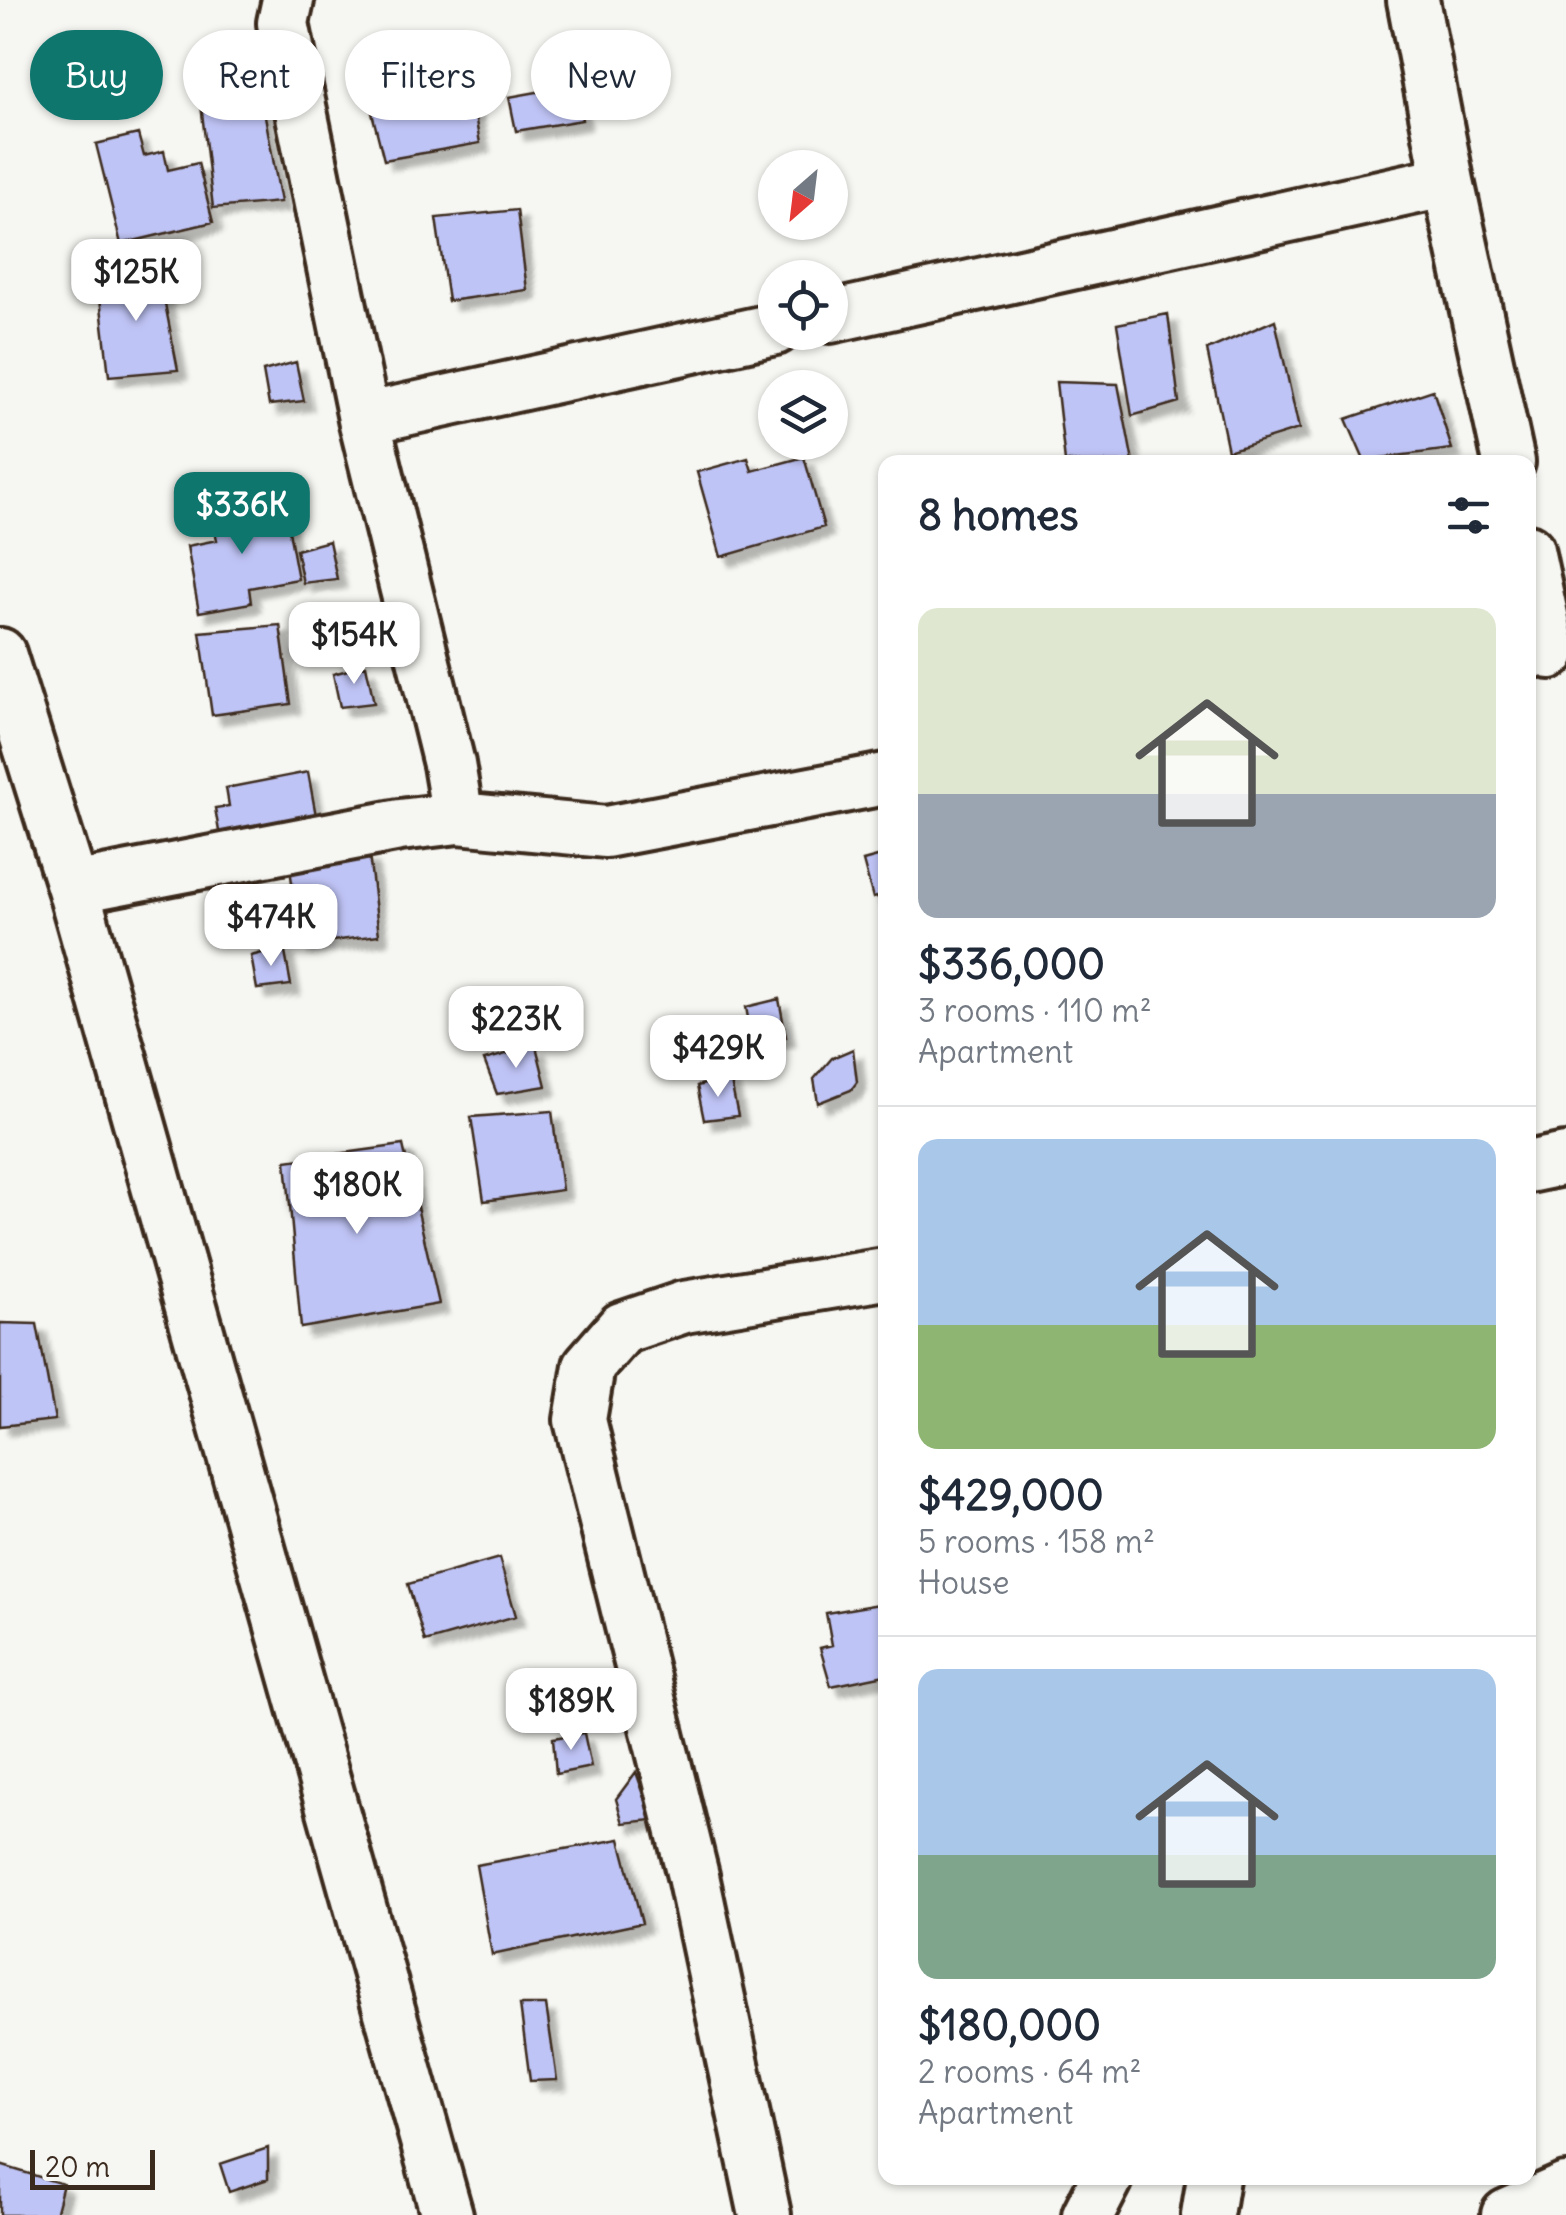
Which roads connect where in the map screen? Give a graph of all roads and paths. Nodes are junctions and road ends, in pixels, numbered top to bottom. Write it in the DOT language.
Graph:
graph roads {
  1 [pos="288,0"];
  2 [pos="1413,0"];
  3 [pos="1448,181"];
  4 [pos="848,313"];
  5 [pos="758,333"];
  6 [pos="364,419"];
  7 [pos="1507,455"];
  8 [pos="1536,591"];
  9 [pos="1548,653"];
  10 [pos="0,654"];
  11 [pos="878,780"];
  12 [pos="458,818"];
  13 [pos="73,888"];
  14 [pos="1566,1159"];
  15 [pos="1536,1165"];
  16 [pos="878,1275"];
  17 [pos="1103,2185"];
  18 [pos="1212,2185"];
  19 [pos="1566,2189"];
  20 [pos="447,2215"];
  21 [pos="765,2215"];
  22 [pos="1088,2215"];
  23 [pos="1207,2215"];
  24 [pos="1508,2215"];
  1 -- 6 [label="street"];
  2 -- 3 [label="street"];
  3 -- 4 [label="street"];
  3 -- 7 [label="street"];
  5 -- 6 [label="street"];
  6 -- 12 [label="street"];
  8 -- 9 [label="street"];
  10 -- 13 [label="street"];
  11 -- 12 [label="street"];
  12 -- 13 [label="street"];
  13 -- 20 [label="street"];
  14 -- 15 [label="street"];
  16 -- 21 [label="street"];
  17 -- 22 [label="street"];
  18 -- 23 [label="street"];
  19 -- 24 [label="street"];
}
